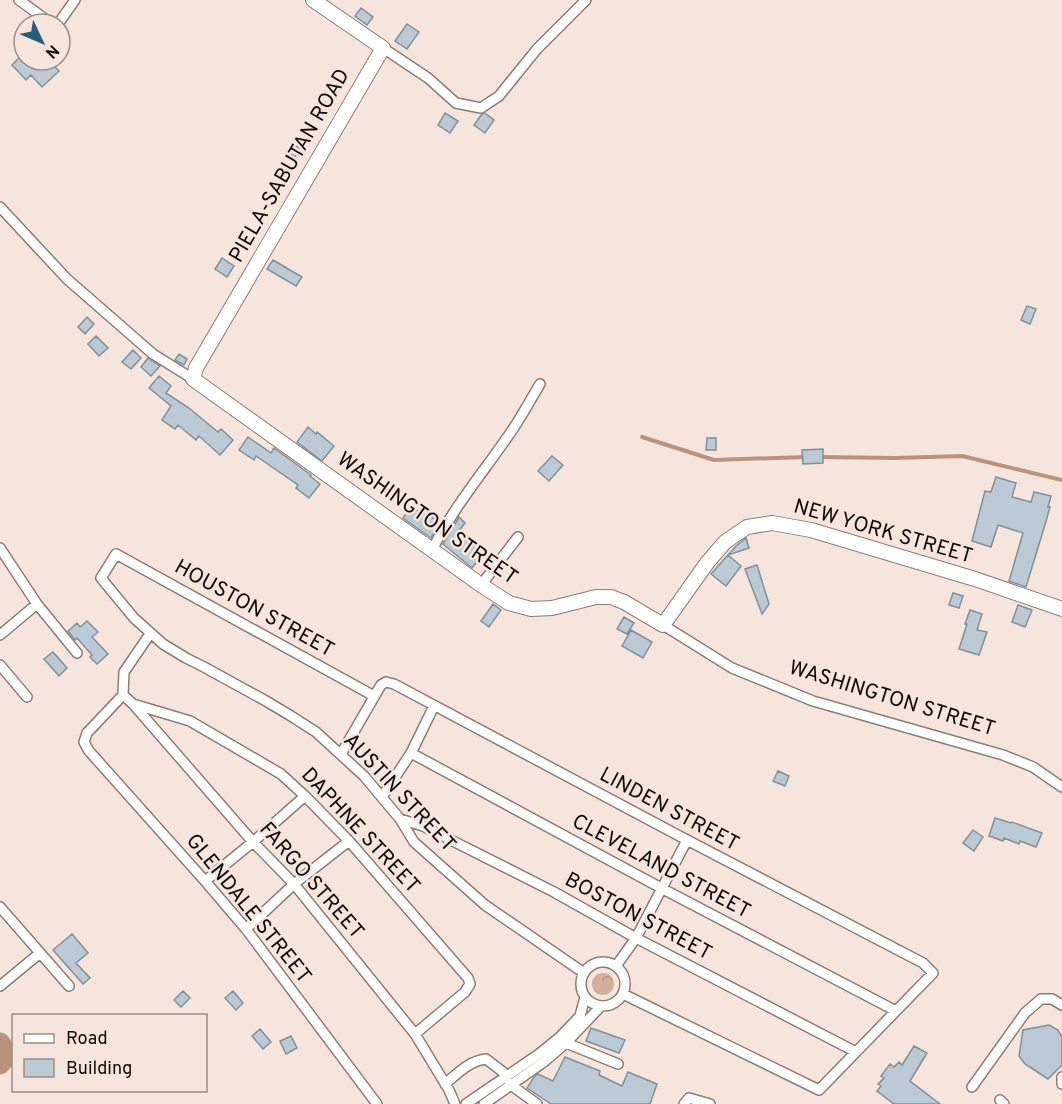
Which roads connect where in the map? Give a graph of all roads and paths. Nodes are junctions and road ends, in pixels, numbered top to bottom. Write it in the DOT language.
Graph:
graph roads {
  1 [pos="19,0"];
  2 [pos="586,0"];
  3 [pos="320,2"];
  4 [pos="36,12"];
  5 [pos="382,48"];
  6 [pos="0,207"];
  7 [pos="193,379"];
  8 [pos="540,384"];
  9 [pos="518,537"];
  10 [pos="0,548"];
  11 [pos="432,549"];
  12 [pos="101,578"];
  13 [pos="481,585"];
  14 [pos="37,604"];
  15 [pos="1062,609"];
  16 [pos="663,625"];
  17 [pos="0,634"];
  18 [pos="150,634"];
  19 [pos="77,653"];
  20 [pos="0,665"];
  21 [pos="123,695"];
  22 [pos="374,696"];
  23 [pos="27,698"];
  24 [pos="133,704"];
  25 [pos="434,706"];
  26 [pos="411,753"];
  27 [pos="341,754"];
  28 [pos="1062,787"];
  29 [pos="305,796"];
  30 [pos="382,797"];
  31 [pos="400,819"];
  32 [pos="687,840"];
  33 [pos="349,841"];
  34 [pos="253,842"];
  35 [pos="206,881"];
  36 [pos="294,884"];
  37 [pos="663,890"];
  38 [pos="0,907"];
  39 [pos="246,929"];
  40 [pos="636,938"];
  41 [pos="40,953"];
  42 [pos="616,966"];
  43 [pos="584,973"];
  44 [pos="0,986"];
  45 [pos="69,986"];
  46 [pos="623,994"];
  47 [pos="585,997"];
  48 [pos="1062,1005"];
  49 [pos="601,1006"];
  50 [pos="896,1011"];
  51 [pos="415,1034"];
  52 [pos="566,1043"];
  53 [pos="856,1052"];
  54 [pos="618,1064"];
  55 [pos="1062,1077"];
  56 [pos="508,1081"];
  57 [pos="445,1084"];
  58 [pos="1062,1084"];
  59 [pos="972,1087"];
  60 [pos="377,1104"];
  61 [pos="455,1104"];
  62 [pos="466,1104"];
  63 [pos="484,1104"];
  64 [pos="537,1104"];
  65 [pos="684,1104"];
  66 [pos="710,1104"];
  1 -- 4 [label="street"];
  2 -- 5 [label="street"];
  3 -- 5 [label="street"];
  5 -- 7 [label="street, PIELA-SABUTAN ROAD"];
  6 -- 7 [label="street, WASHINGTON STREET"];
  7 -- 11 [label="street, WASHINGTON STREET"];
  8 -- 11 [label="street"];
  9 -- 13 [label="street"];
  10 -- 14 [label="street"];
  11 -- 13 [label="street, WASHINGTON STREET"];
  12 -- 18 [label="street, AUSTIN STREET"];
  12 -- 22 [label="street, HOUSTON STREET"];
  13 -- 16 [label="street, WASHINGTON STREET"];
  14 -- 17 [label="street"];
  14 -- 19 [label="street"];
  15 -- 16 [label="street, NEW YORK STREET"];
  16 -- 28 [label="street, WASHINGTON STREET"];
  18 -- 21 [label="street"];
  18 -- 27 [label="street, AUSTIN STREET"];
  20 -- 23 [label="street"];
  21 -- 24 [label="street, FARGO STREET"];
  21 -- 35 [label="street, GLENDALE STREET"];
  22 -- 25 [label="street, LINDEN STREET"];
  22 -- 27 [label="street"];
  24 -- 29 [label="street, DAPHNE STREET"];
  24 -- 34 [label="street, FARGO STREET"];
  25 -- 26 [label="street"];
  25 -- 32 [label="street, LINDEN STREET"];
  26 -- 30 [label="street"];
  26 -- 37 [label="street, CLEVELAND STREET"];
  27 -- 30 [label="street, AUSTIN STREET"];
  29 -- 33 [label="street, DAPHNE STREET"];
  29 -- 34 [label="street"];
  30 -- 31 [label="street, AUSTIN STREET"];
  31 -- 40 [label="street, BOSTON STREET"];
  31 -- 43 [label="street, AUSTIN STREET"];
  32 -- 37 [label="street"];
  32 -- 50 [label="street, LINDEN STREET"];
  33 -- 36 [label="street"];
  33 -- 51 [label="street, DAPHNE STREET"];
  34 -- 35 [label="street"];
  34 -- 36 [label="street, FARGO STREET"];
  35 -- 39 [label="street, GLENDALE STREET"];
  36 -- 39 [label="street"];
  36 -- 51 [label="street, FARGO STREET"];
  37 -- 40 [label="street"];
  37 -- 50 [label="street, CLEVELAND STREET"];
  38 -- 41 [label="street"];
  39 -- 60 [label="street, GLENDALE STREET"];
  40 -- 42 [label="street"];
  40 -- 53 [label="street, BOSTON STREET"];
  41 -- 44 [label="street"];
  41 -- 45 [label="street"];
  42 -- 43 [label="street"];
  42 -- 46 [label="street"];
  43 -- 47 [label="street"];
  46 -- 49 [label="street"];
  46 -- 53 [label="street"];
  47 -- 49 [label="street"];
  47 -- 56 [label="street"];
  48 -- 59 [label="street"];
  49 -- 52 [label="street"];
  50 -- 53 [label="street"];
  51 -- 57 [label="street, FARGO STREET"];
  52 -- 54 [label="street"];
  52 -- 56 [label="street"];
  55 -- 58 [label="street"];
  56 -- 57 [label="street"];
  56 -- 62 [label="street"];
  56 -- 63 [label="street"];
  56 -- 64 [label="street"];
  57 -- 61 [label="street, FARGO STREET"];
  65 -- 66 [label="street"];
}
